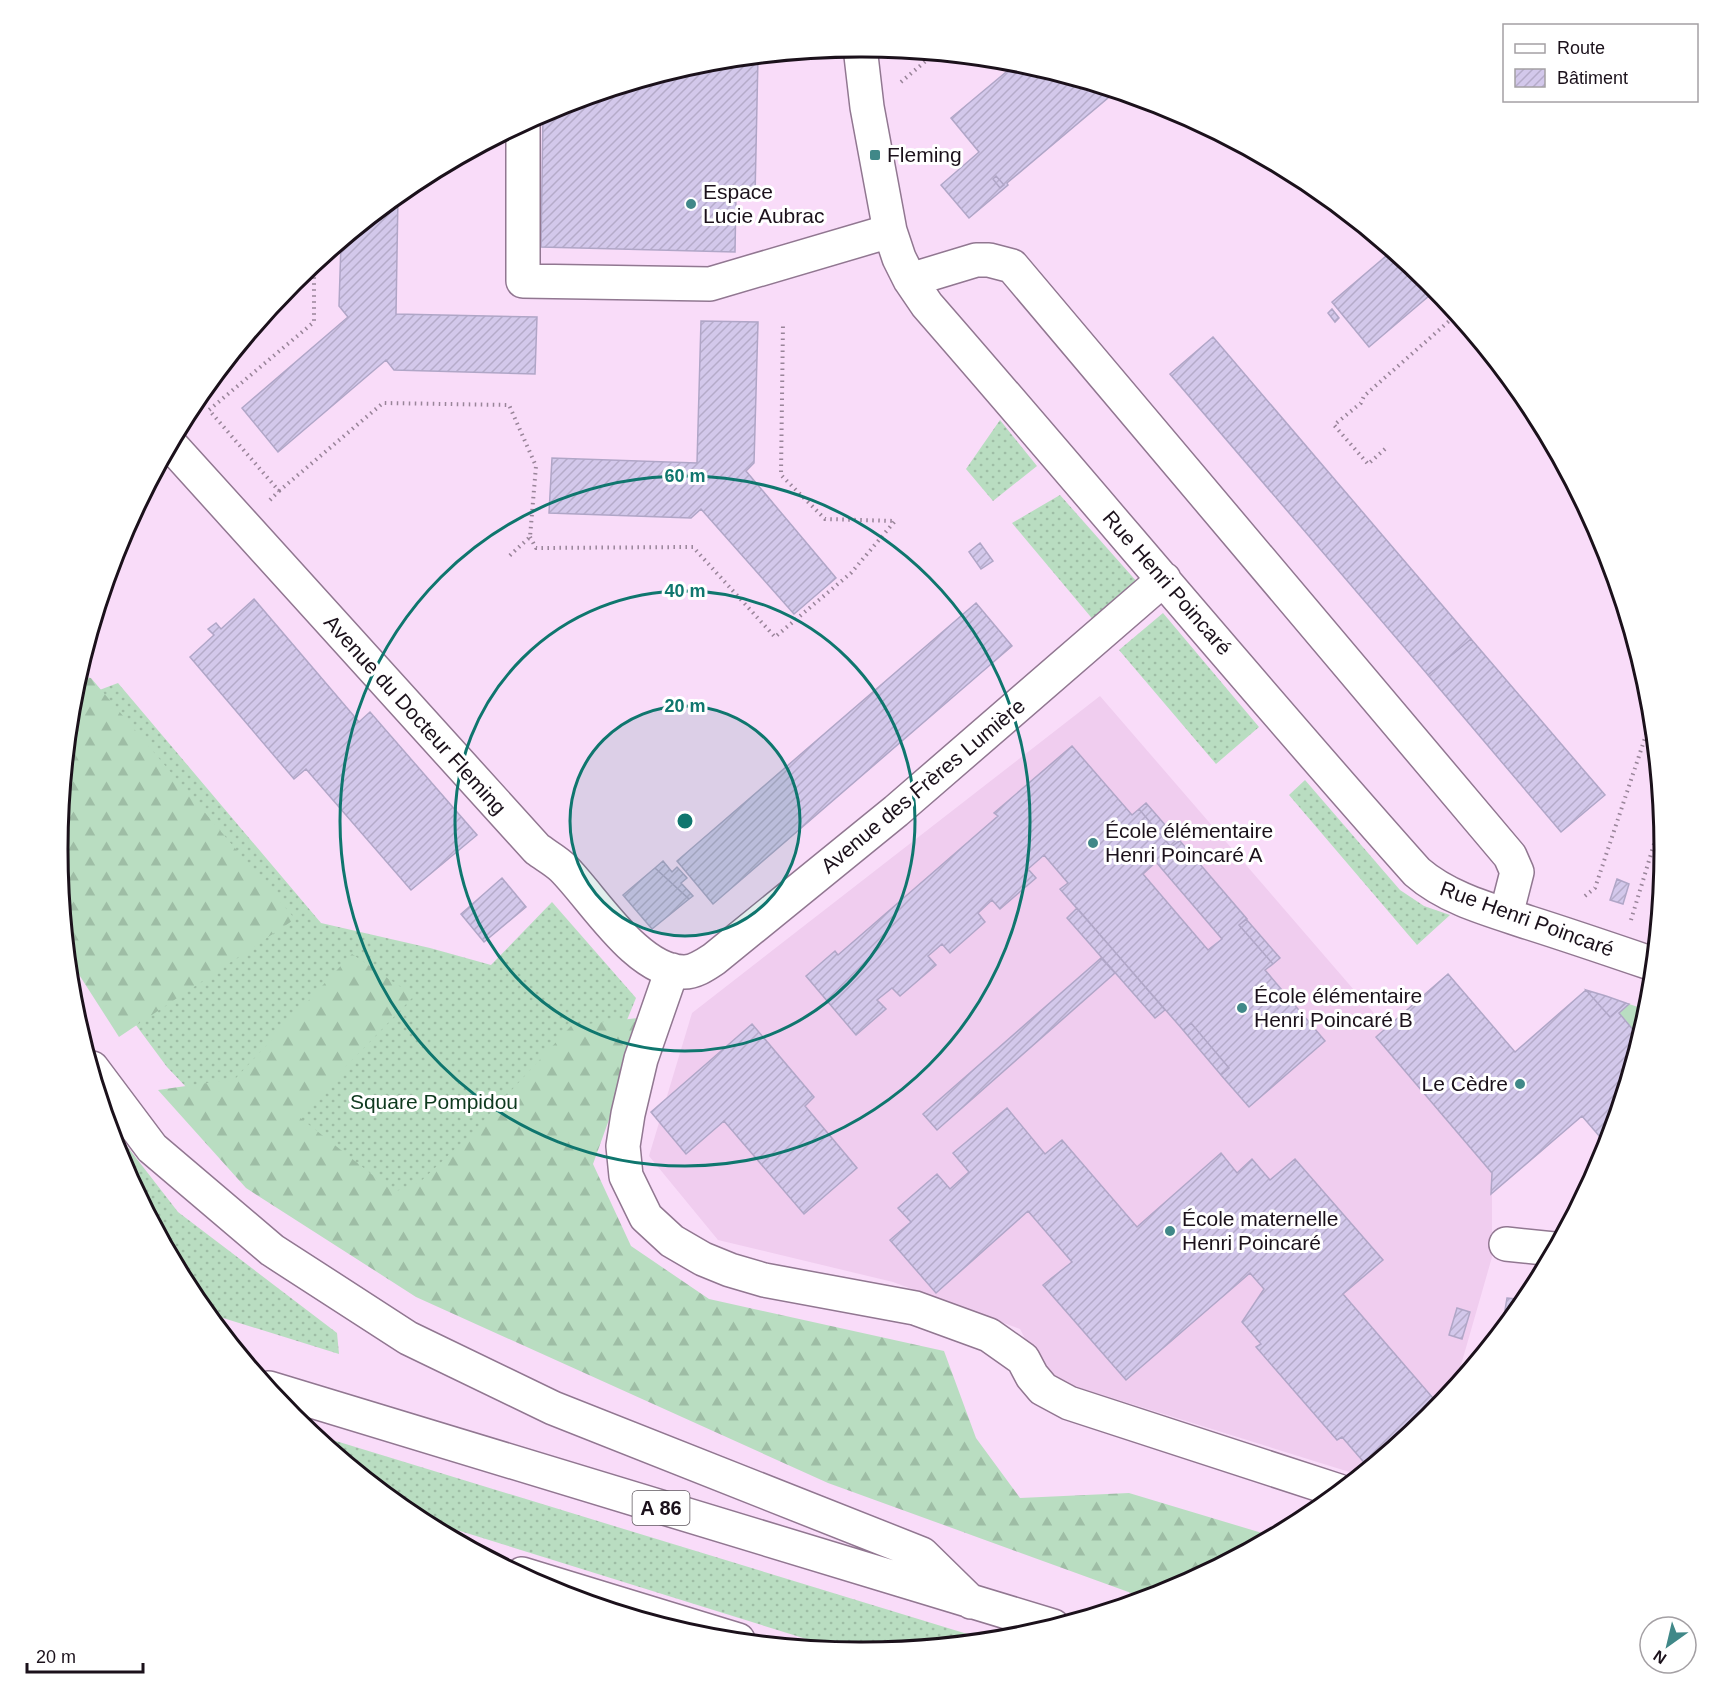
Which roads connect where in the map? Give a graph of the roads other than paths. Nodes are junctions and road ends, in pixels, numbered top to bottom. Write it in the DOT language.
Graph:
graph roads {
  1 [pos="861,57"];
  2 [pos="524,133"];
  3 [pos="890,231"];
  4 [pos="910,280"];
  5 [pos="176,451"];
  6 [pos="1164,579"];
  7 [pos="1506,915"];
  8 [pos="1646,961"];
  9 [pos="672,970"];
  10 [pos="105,1086"];
  11 [pos="1506,1244"];
  12 [pos="1546,1248"];
  13 [pos="285,1393"];
  14 [pos="1329,1488"];
  15 [pos="601,1598"];
  16 [pos="971,1602"];
  17 [pos="657,1615"];
  18 [pos="1038,1622"];
  1 -- 3 [label="main road, Rue Henri Poincaré"];
  2 -- 3 [label="main road"];
  3 -- 4 [label="main road, Rue Henri Poincaré"];
  4 -- 6 [label="main road, Rue Henri Poincaré"];
  4 -- 7 [label="main road"];
  5 -- 9 [label="main road, Avenue du Docteur Fleming"];
  6 -- 7 [label="main road, Rue Henri Poincaré"];
  6 -- 9 [label="main road, Avenue des Frères Lumière"];
  7 -- 8 [label="main road, Rue Henri Poincaré"];
  9 -- 14 [label="main road"];
  10 -- 16 [label="main road"];
  11 -- 12 [label="main road"];
  13 -- 16 [label="main road, A 86"];
  15 -- 17 [label="main road"];
  16 -- 18 [label="main road, A 86"];
}
